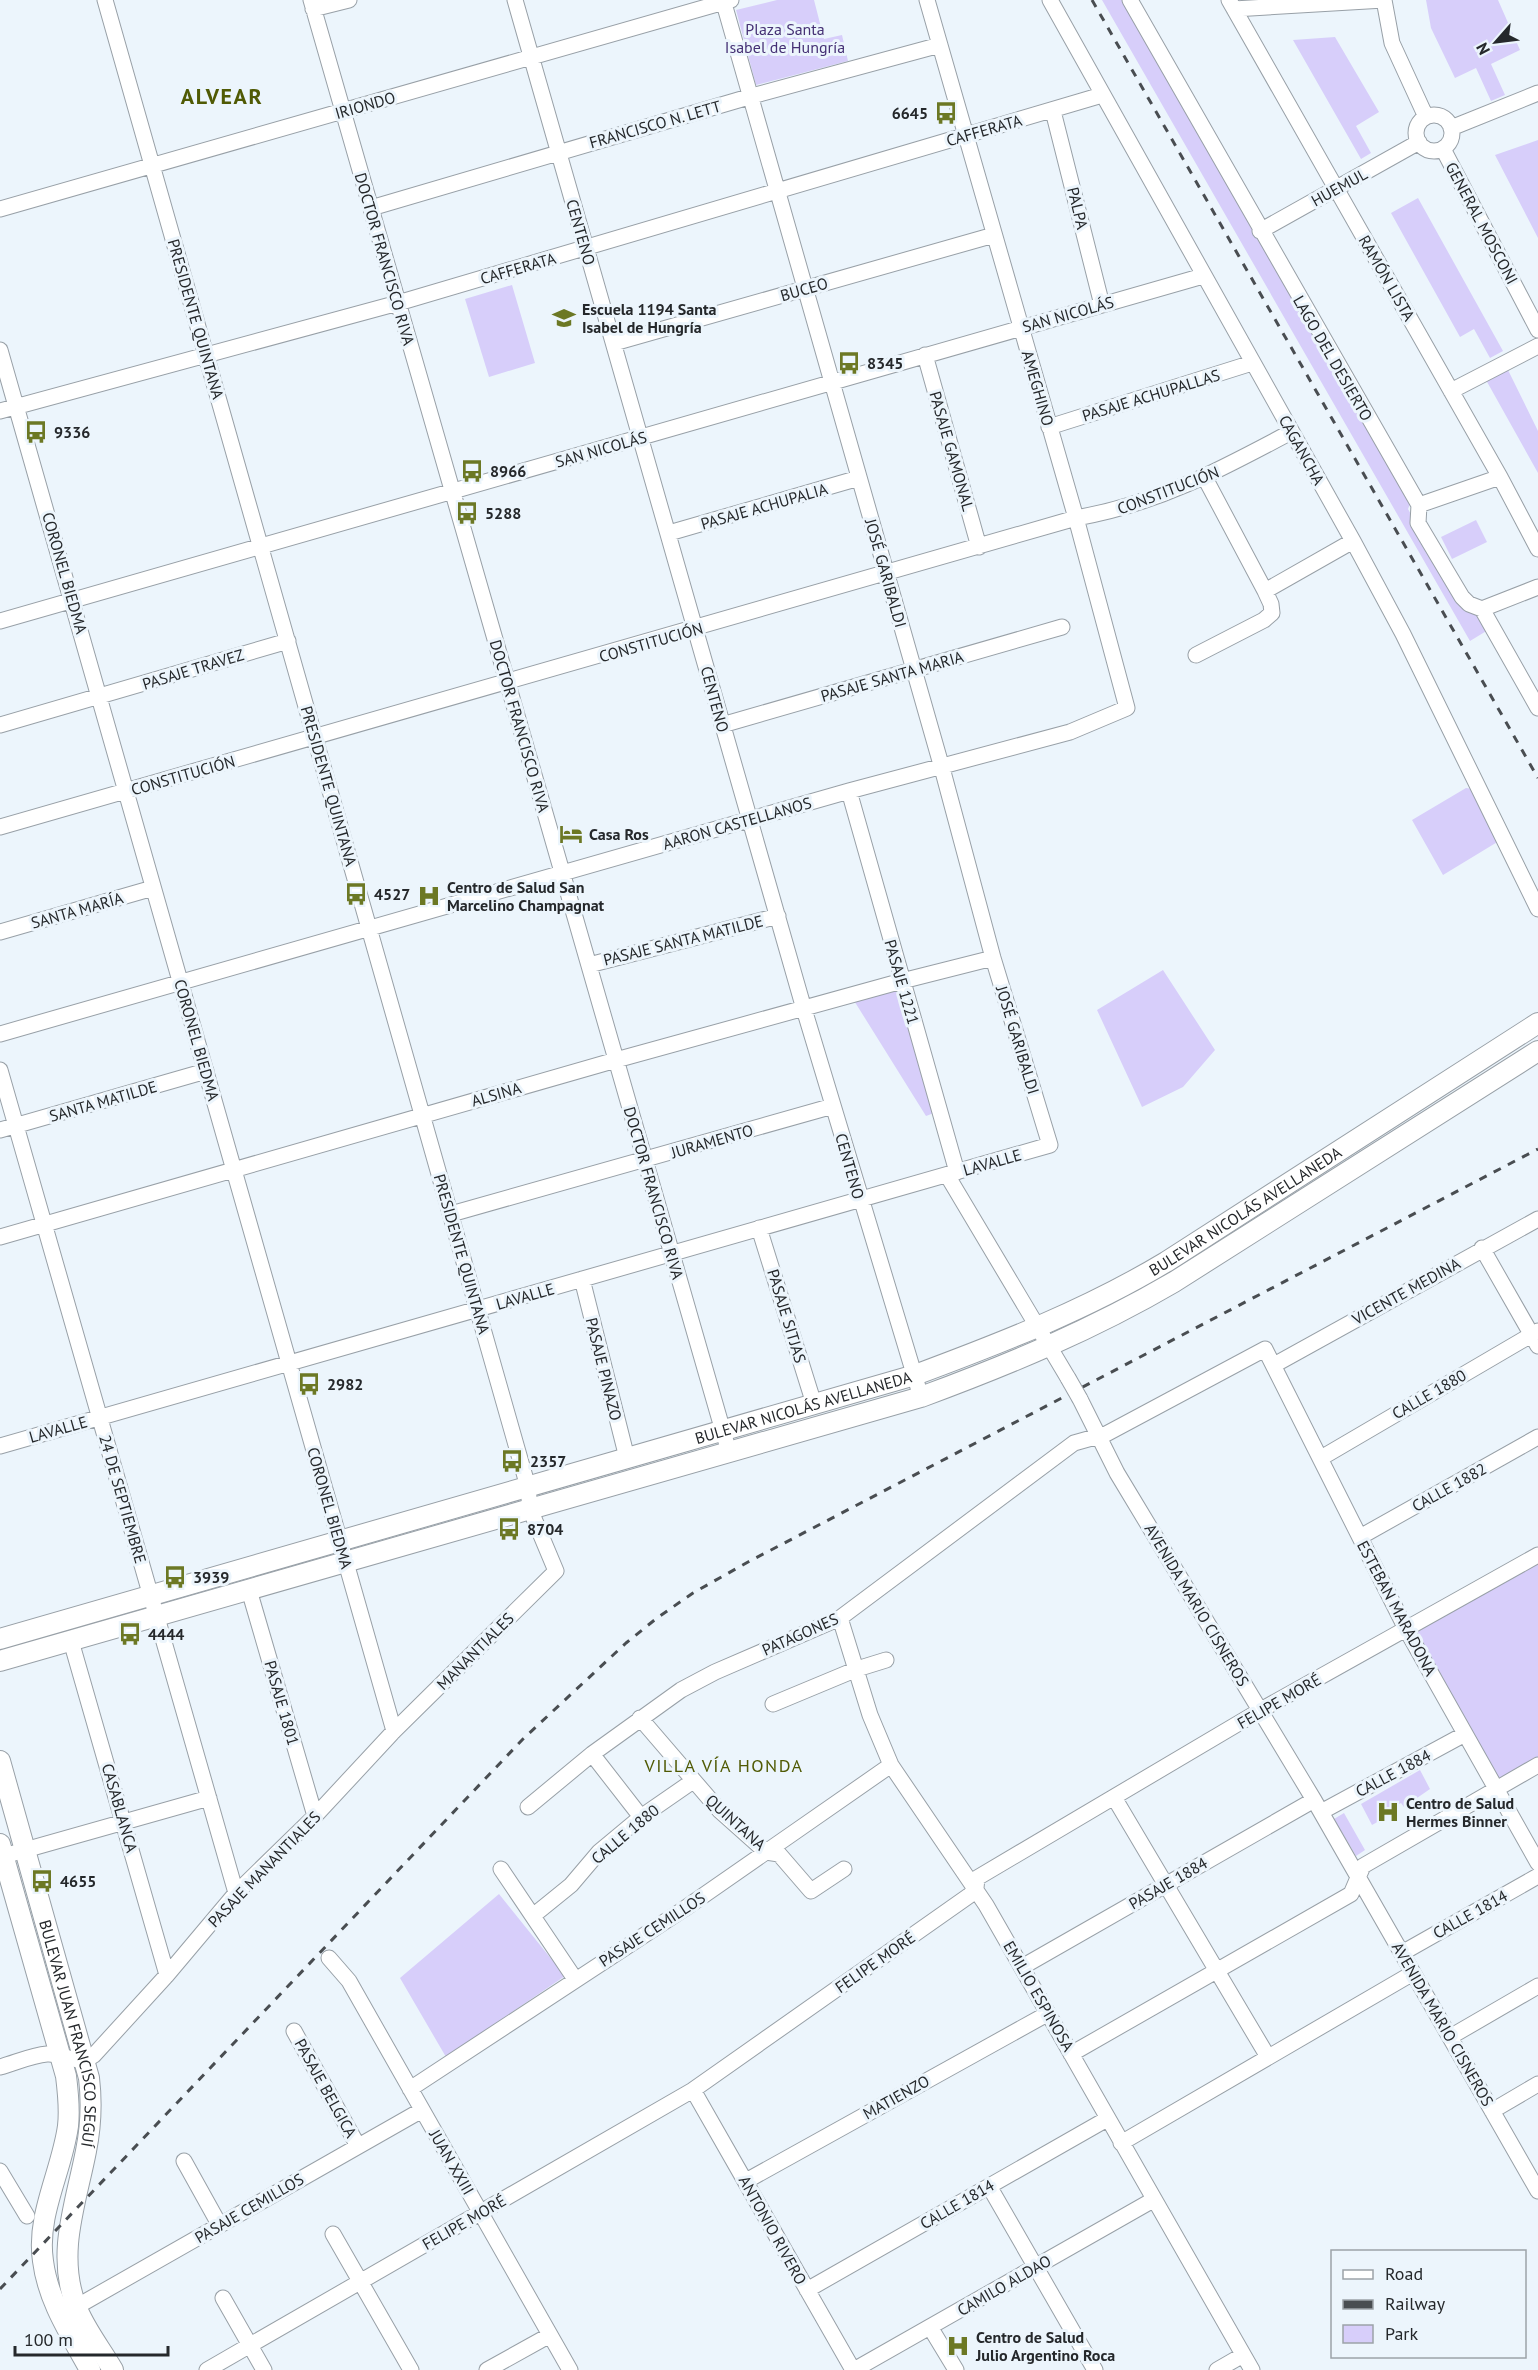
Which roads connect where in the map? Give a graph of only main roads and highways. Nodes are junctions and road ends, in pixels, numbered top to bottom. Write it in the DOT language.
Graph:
graph roads {
  1 [pos="1538,1023"];
  2 [pos="1538,1051"];
  3 [pos="0,1639"];
  4 [pos="0,1661"];
  5 [pos="0,1761"];
  6 [pos="1,1853"];
  7 [pos="90,2370"];
  8 [pos="113,2370"];
  1 -- 3 [label="main road, BULEVAR NICOLÁS AVELLANEDA"];
  2 -- 4 [label="main road, BULEVAR NICOLÁS AVELLANEDA"];
  5 -- 8 [label="main road, BULEVAR JUAN FRANCISCO SEGUÍ"];
  6 -- 7 [label="main road, BULEVAR JUAN FRANCISCO SEGUÍ"];
}
